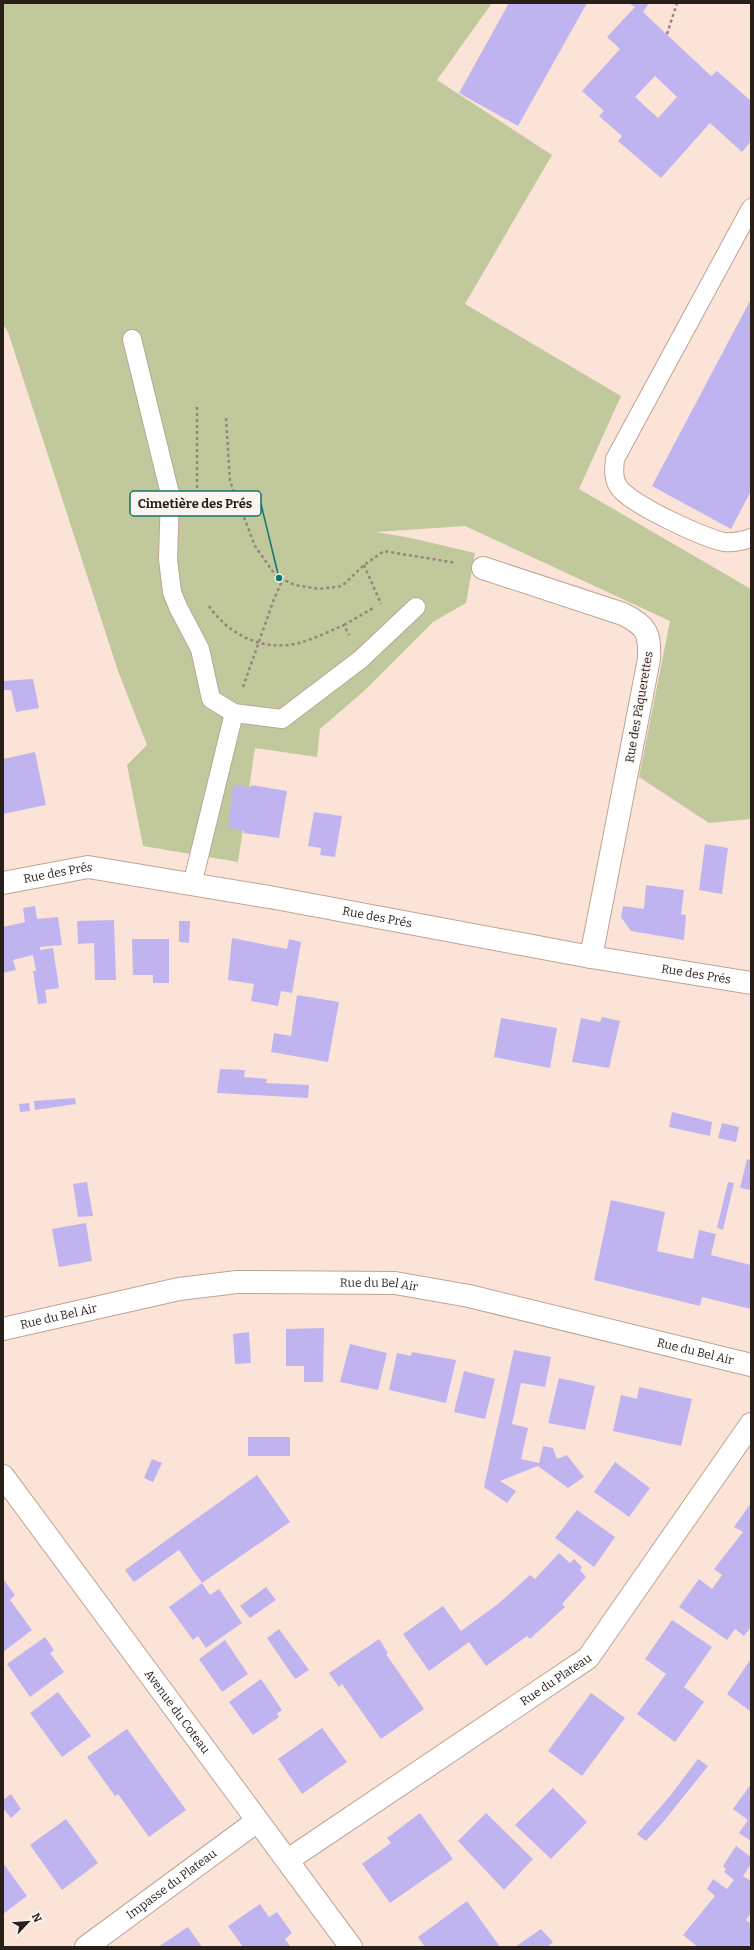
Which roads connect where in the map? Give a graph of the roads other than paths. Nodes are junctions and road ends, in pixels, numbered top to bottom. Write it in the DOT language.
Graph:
graph roads {
  1 [pos="751,208"];
  2 [pos="132,339"];
  3 [pos="751,538"];
  4 [pos="483,568"];
  5 [pos="416,607"];
  6 [pos="234,713"];
  7 [pos="3,883"];
  8 [pos="192,884"];
  9 [pos="591,957"];
  10 [pos="751,983"];
  11 [pos="3,1329"];
  12 [pos="751,1365"];
  13 [pos="751,1424"];
  14 [pos="3,1476"];
  15 [pos="257,1821"];
  16 [pos="288,1860"];
  17 [pos="86,1947"];
  18 [pos="351,1947"];
  1 -- 3 [label="lane"];
  2 -- 6 [label="lane"];
  4 -- 9 [label="street, Rue des Pâquerettes"];
  5 -- 6 [label="lane"];
  6 -- 8 [label="lane"];
  7 -- 8 [label="street, Rue des Prés"];
  8 -- 9 [label="street, Rue des Prés"];
  9 -- 10 [label="street, Rue des Prés"];
  11 -- 12 [label="street, Rue du Bel Air"];
  13 -- 16 [label="street, Rue du Plateau"];
  14 -- 15 [label="street, Avenue du Coteau"];
  15 -- 16 [label="street, Avenue du Coteau"];
  15 -- 17 [label="street, Impasse du Plateau"];
  16 -- 18 [label="street, Avenue du Coteau"];
}
